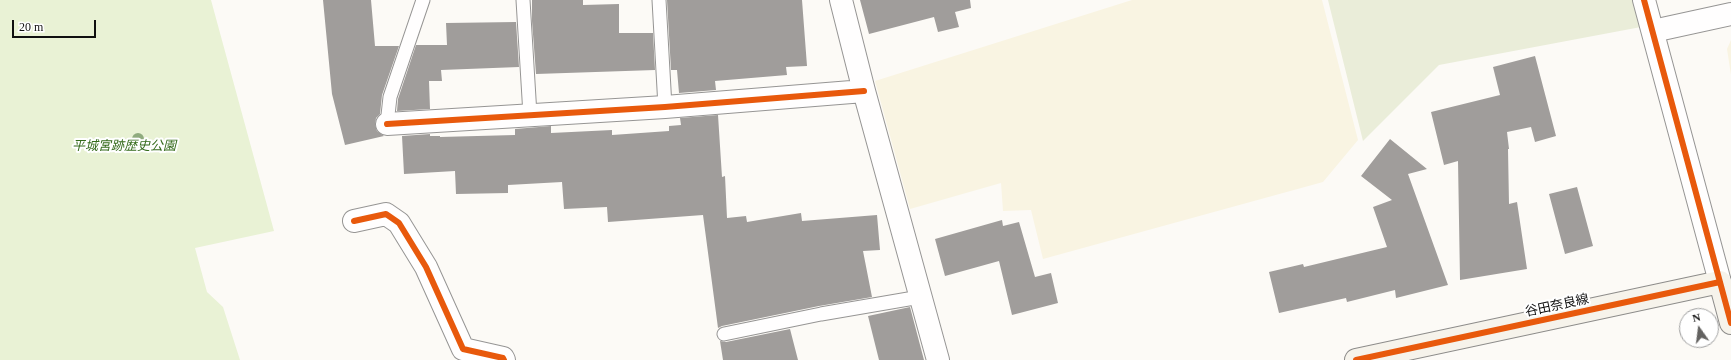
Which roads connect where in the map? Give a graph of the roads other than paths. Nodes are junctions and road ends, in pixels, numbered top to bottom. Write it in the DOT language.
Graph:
graph roads {
  1 [pos="423,0"];
  2 [pos="523,0"];
  3 [pos="659,0"];
  4 [pos="840,0"];
  5 [pos="1644,0"];
  6 [pos="1731,14"];
  7 [pos="1653,31"];
  8 [pos="864,91"];
  9 [pos="665,107"];
  10 [pos="530,115"];
  11 [pos="387,124"];
  12 [pos="354,221"];
  13 [pos="1725,281"];
  14 [pos="920,297"];
  15 [pos="1731,323"];
  16 [pos="724,334"];
  17 [pos="504,360"];
  18 [pos="938,360"];
  19 [pos="1356,360"];
  1 -- 11 [label="lane"];
  2 -- 10 [label="lane"];
  3 -- 9 [label="lane"];
  4 -- 8 [label="street"];
  5 -- 7 [label="street"];
  6 -- 7 [label="street"];
  7 -- 13 [label="street"];
  8 -- 9 [label="street"];
  8 -- 14 [label="street"];
  9 -- 10 [label="street"];
  10 -- 11 [label="street"];
  12 -- 17 [label="street"];
  13 -- 15 [label="main road"];
  13 -- 19 [label="main road, 谷田奈良線"];
  14 -- 16 [label="lane"];
  14 -- 18 [label="street"];
}
